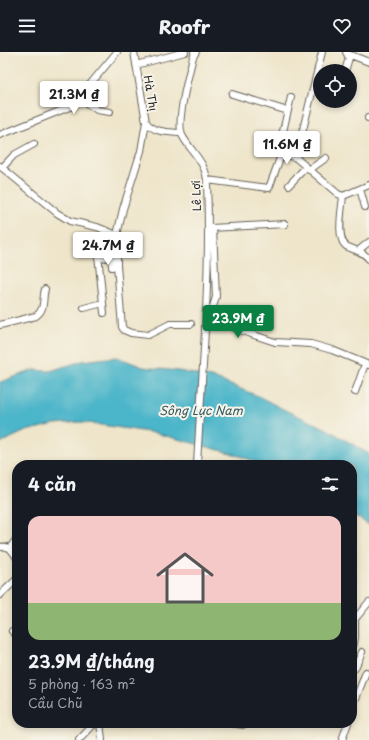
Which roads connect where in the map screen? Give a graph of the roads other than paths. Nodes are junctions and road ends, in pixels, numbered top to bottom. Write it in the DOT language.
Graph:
graph roads {
  1 [pos="116,52"];
  2 [pos="134,52"];
  3 [pos="185,52"];
  4 [pos="195,52"];
  5 [pos="322,52"];
  6 [pos="347,53"];
  7 [pos="369,62"];
  8 [pos="136,64"];
  9 [pos="346,64"];
  10 [pos="232,94"];
  11 [pos="292,97"];
  12 [pos="78,98"];
  13 [pos="288,111"];
  14 [pos="110,112"];
  15 [pos="146,122"];
  16 [pos="181,133"];
  17 [pos="0,135"];
  18 [pos="34,144"];
  19 [pos="268,146"];
  20 [pos="283,152"];
  21 [pos="296,158"];
  22 [pos="326,158"];
  23 [pos="1,167"];
  24 [pos="308,168"];
  25 [pos="207,180"];
  26 [pos="289,185"];
  27 [pos="369,185"];
  28 [pos="360,189"];
  29 [pos="343,196"];
  30 [pos="365,207"];
  31 [pos="286,224"];
  32 [pos="210,228"];
  33 [pos="105,230"];
  34 [pos="117,235"];
  35 [pos="369,242"];
  36 [pos="359,250"];
  37 [pos="98,258"];
  38 [pos="369,259"];
  39 [pos="112,267"];
  40 [pos="45,289"];
  41 [pos="103,303"];
  42 [pos="84,308"];
  43 [pos="104,313"];
  44 [pos="191,324"];
  45 [pos="0,325"];
  46 [pos="367,365"];
  47 [pos="355,392"];
  48 [pos="197,460"];
  49 [pos="12,545"];
  50 [pos="0,547"];
  51 [pos="10,548"];
  52 [pos="12,551"];
  53 [pos="12,584"];
  54 [pos="0,595"];
  55 [pos="369,602"];
  56 [pos="357,617"];
  57 [pos="362,652"];
  58 [pos="357,662"];
  59 [pos="357,669"];
  60 [pos="368,673"];
  61 [pos="357,698"];
  62 [pos="90,728"];
  63 [pos="101,728"];
  64 [pos="346,728"];
  65 [pos="79,740"];
  66 [pos="102,740"];
  67 [pos="342,740"];
  1 -- 12 [label="street"];
  2 -- 8 [label="street, Hà Thị"];
  3 -- 8 [label="street"];
  4 -- 16 [label="street"];
  5 -- 21 [label="street"];
  6 -- 7 [label="street"];
  6 -- 9 [label="street"];
  8 -- 15 [label="street, Hà Thị"];
  10 -- 13 [label="street"];
  11 -- 13 [label="street"];
  12 -- 14 [label="street"];
  12 -- 17 [label="street"];
  13 -- 20 [label="street"];
  15 -- 16 [label="street, Hà Thị"];
  15 -- 34 [label="street"];
  16 -- 25 [label="street, Lê Lợi"];
  18 -- 23 [label="street"];
  19 -- 20 [label="street"];
  20 -- 21 [label="street"];
  20 -- 25 [label="street"];
  21 -- 24 [label="street"];
  22 -- 24 [label="street"];
  23 -- 33 [label="street"];
  24 -- 26 [label="street"];
  24 -- 29 [label="street"];
  25 -- 32 [label="street, Lê Lợi"];
  27 -- 28 [label="street"];
  28 -- 29 [label="street"];
  28 -- 30 [label="street"];
  29 -- 36 [label="street"];
  31 -- 32 [label="street"];
  32 -- 46 [label="street"];
  32 -- 48 [label="street, Lê Lợi"];
  33 -- 34 [label="street"];
  33 -- 37 [label="street"];
  34 -- 44 [label="street"];
  35 -- 36 [label="street"];
  36 -- 38 [label="street"];
  37 -- 39 [label="street"];
  37 -- 41 [label="street"];
  40 -- 45 [label="street"];
  41 -- 42 [label="street"];
  41 -- 43 [label="street"];
  46 -- 47 [label="street"];
  49 -- 51 [label="street"];
  50 -- 51 [label="street"];
  51 -- 52 [label="street"];
  53 -- 54 [label="street"];
  55 -- 56 [label="street"];
  57 -- 58 [label="street"];
  59 -- 60 [label="street"];
  60 -- 61 [label="street"];
  62 -- 65 [label="street"];
  63 -- 66 [label="street"];
  64 -- 67 [label="street"];
}
